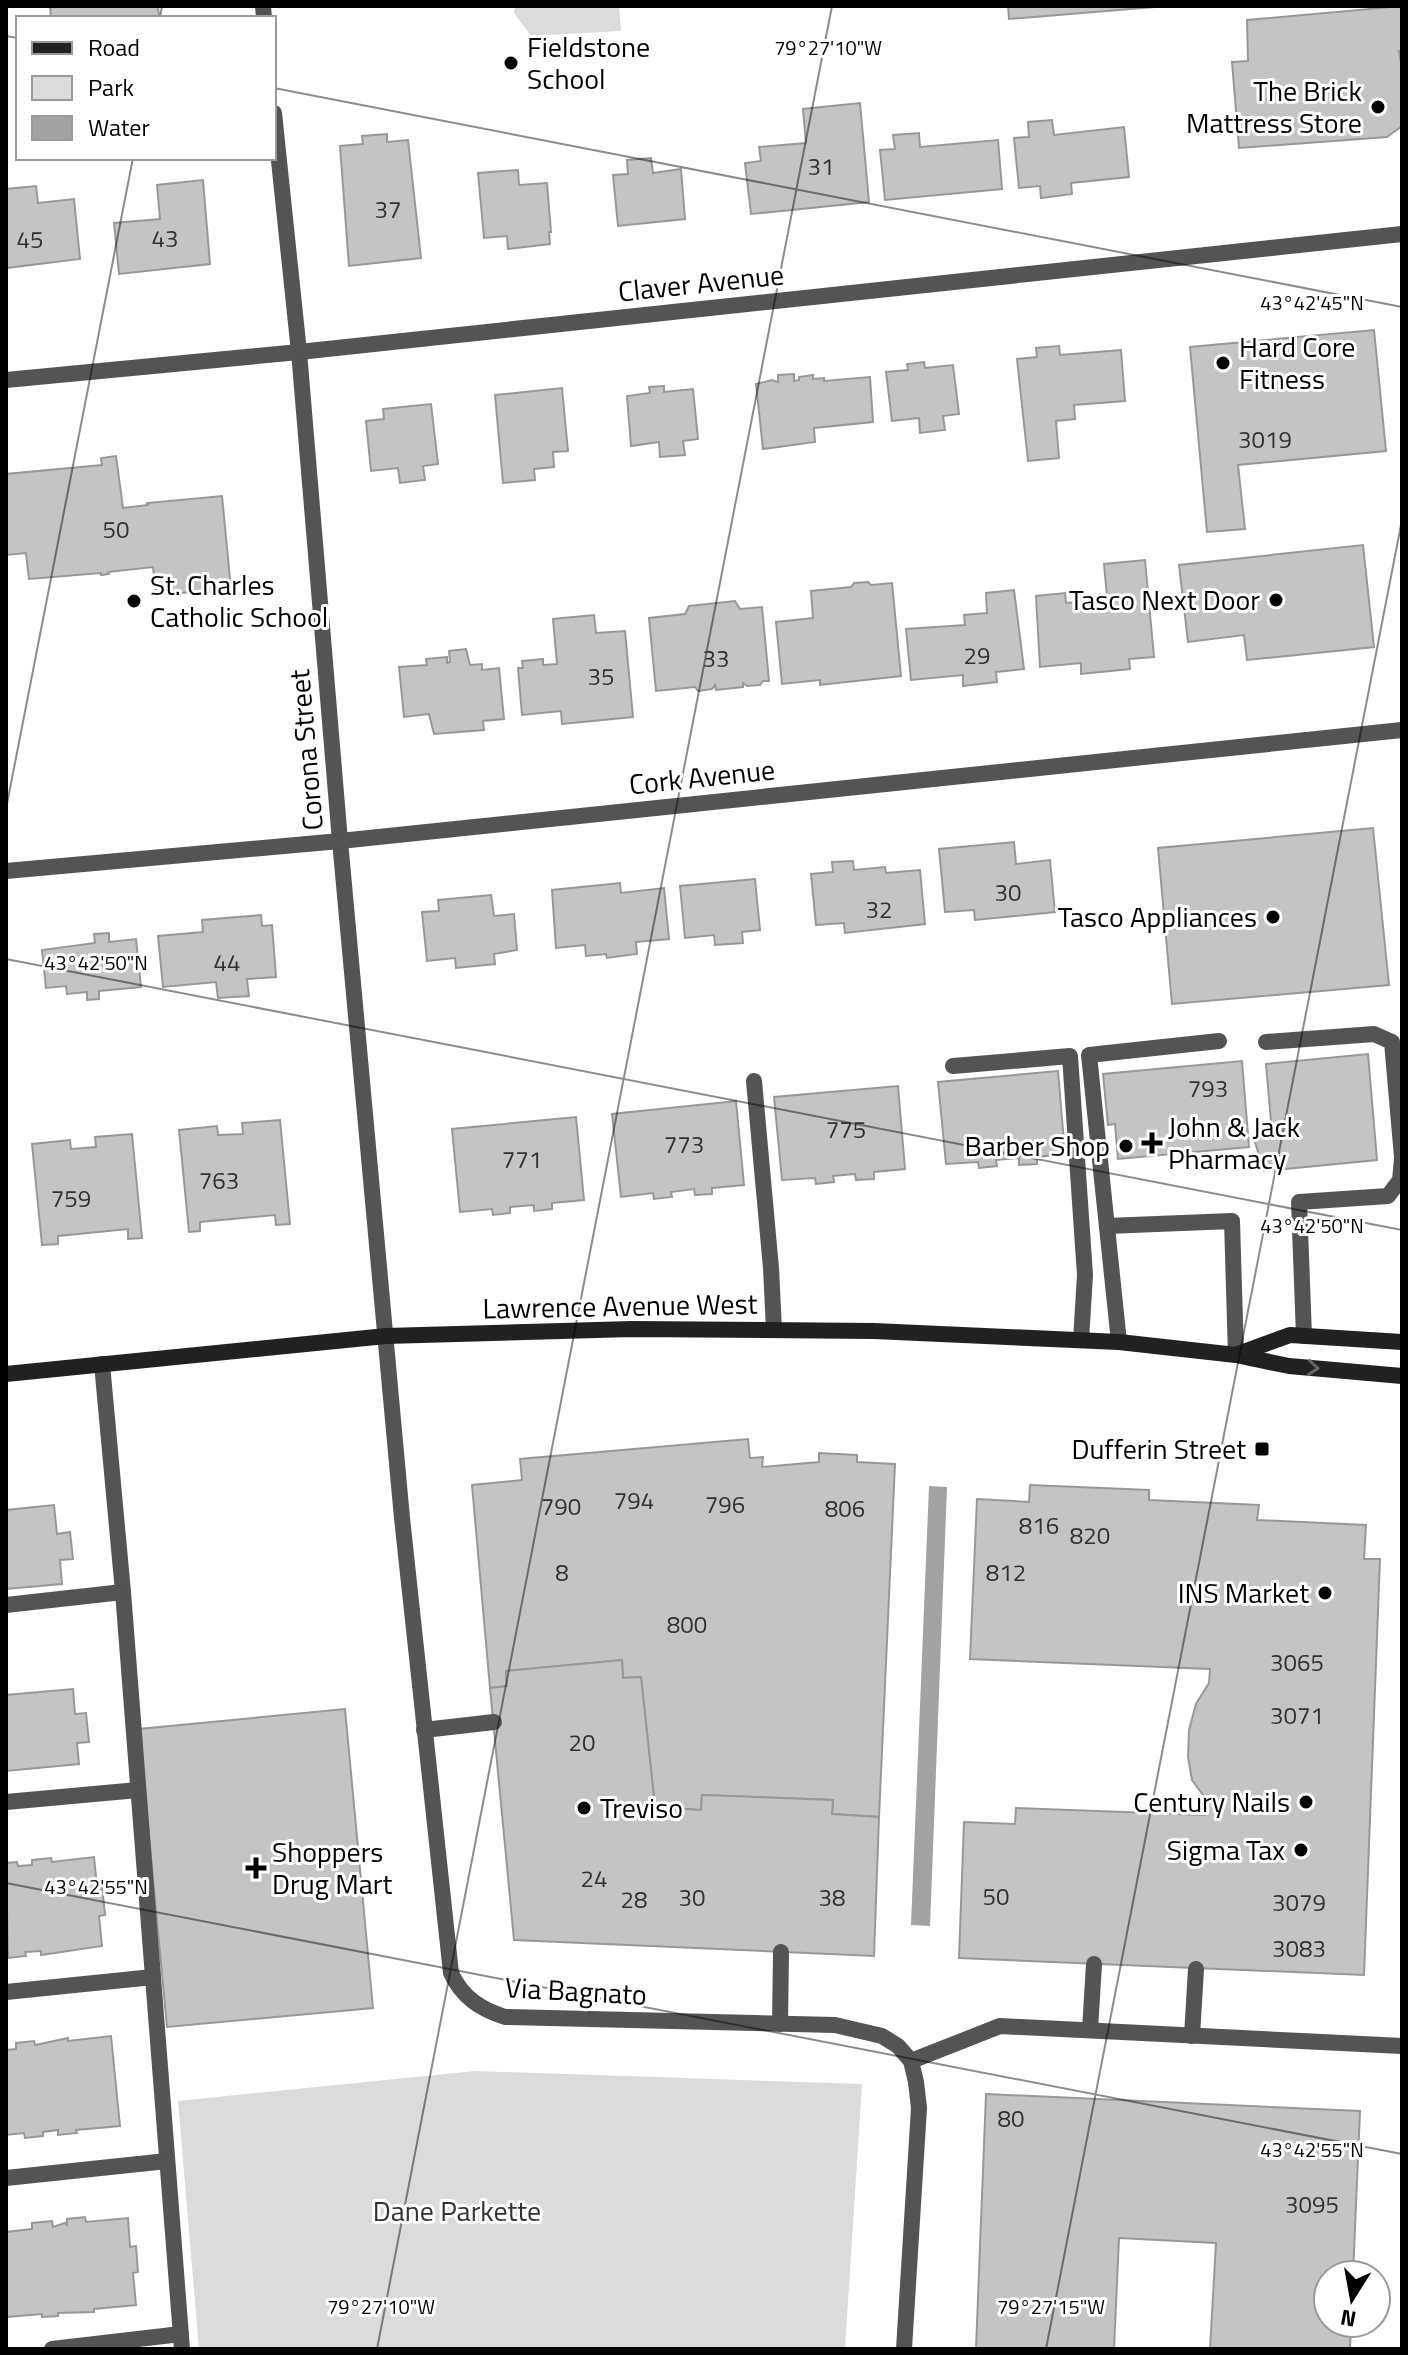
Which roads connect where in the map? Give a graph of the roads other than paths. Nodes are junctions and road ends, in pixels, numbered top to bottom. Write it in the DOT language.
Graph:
graph roads {
  1 [pos="276,132"];
  2 [pos="1402,234"];
  3 [pos="299,352"];
  4 [pos="6,380"];
  5 [pos="1402,730"];
  6 [pos="340,841"];
  7 [pos="6,871"];
  8 [pos="1219,1041"];
  9 [pos="1266,1042"];
  10 [pos="1397,1042"];
  11 [pos="953,1066"];
  12 [pos="754,1081"];
  13 [pos="1402,1158"];
  14 [pos="1107,1226"];
  15 [pos="774,1330"];
  16 [pos="386,1336"];
  17 [pos="1304,1336"];
  18 [pos="1081,1340"];
  19 [pos="1119,1342"];
  20 [pos="1402,1342"];
  21 [pos="1236,1355"];
  22 [pos="102,1364"];
  23 [pos="6,1374"];
  24 [pos="1402,1376"];
  25 [pos="123,1592"];
  26 [pos="6,1605"];
  27 [pos="494,1722"];
  28 [pos="424,1730"];
  29 [pos="138,1790"];
  30 [pos="6,1802"];
  31 [pos="781,1952"];
  32 [pos="1094,1964"];
  33 [pos="1196,1969"];
  34 [pos="153,1977"];
  35 [pos="6,1992"];
  36 [pos="780,2024"];
  37 [pos="1090,2030"];
  38 [pos="1192,2036"];
  39 [pos="1402,2046"];
  40 [pos="911,2061"];
  41 [pos="167,2161"];
  42 [pos="6,2178"];
  43 [pos="181,2342"];
  44 [pos="52,2349"];
  45 [pos="904,2349"];
  1 -- 3 [label="street, Corona Street"];
  2 -- 3 [label="street, Claver Avenue"];
  3 -- 4 [label="street, Claver Avenue"];
  3 -- 6 [label="street, Corona Street"];
  5 -- 6 [label="street, Cork Avenue"];
  6 -- 7 [label="street, Cork Avenue"];
  6 -- 16 [label="street, Corona Street"];
  8 -- 14 [label="street"];
  9 -- 10 [label="street"];
  10 -- 13 [label="street"];
  11 -- 18 [label="street"];
  12 -- 15 [label="street"];
  13 -- 17 [label="street"];
  14 -- 19 [label="street"];
  14 -- 21 [label="street"];
  15 -- 16 [label="main road, Lawrence Avenue West"];
  15 -- 18 [label="main road, Lawrence Avenue West"];
  16 -- 22 [label="main road, Lawrence Avenue West"];
  16 -- 28 [label="street, Via Bagnato"];
  17 -- 20 [label="main road, Lawrence Avenue West"];
  17 -- 21 [label="main road, Lawrence Avenue West"];
  18 -- 19 [label="main road, Lawrence Avenue West"];
  19 -- 21 [label="main road, Lawrence Avenue West"];
  21 -- 24 [label="main road, Lawrence Avenue West, one-way"];
  22 -- 23 [label="main road, Lawrence Avenue West"];
  22 -- 25 [label="street"];
  25 -- 26 [label="street"];
  25 -- 29 [label="street"];
  27 -- 28 [label="street"];
  28 -- 36 [label="street, Via Bagnato"];
  29 -- 30 [label="street"];
  29 -- 34 [label="street"];
  31 -- 36 [label="street"];
  32 -- 37 [label="street"];
  33 -- 38 [label="street"];
  34 -- 35 [label="street"];
  34 -- 41 [label="street"];
  36 -- 40 [label="street, Via Bagnato"];
  37 -- 38 [label="street"];
  37 -- 40 [label="street"];
  38 -- 39 [label="street"];
  40 -- 45 [label="street"];
  41 -- 42 [label="street"];
  41 -- 43 [label="street"];
  43 -- 44 [label="street"];
}
